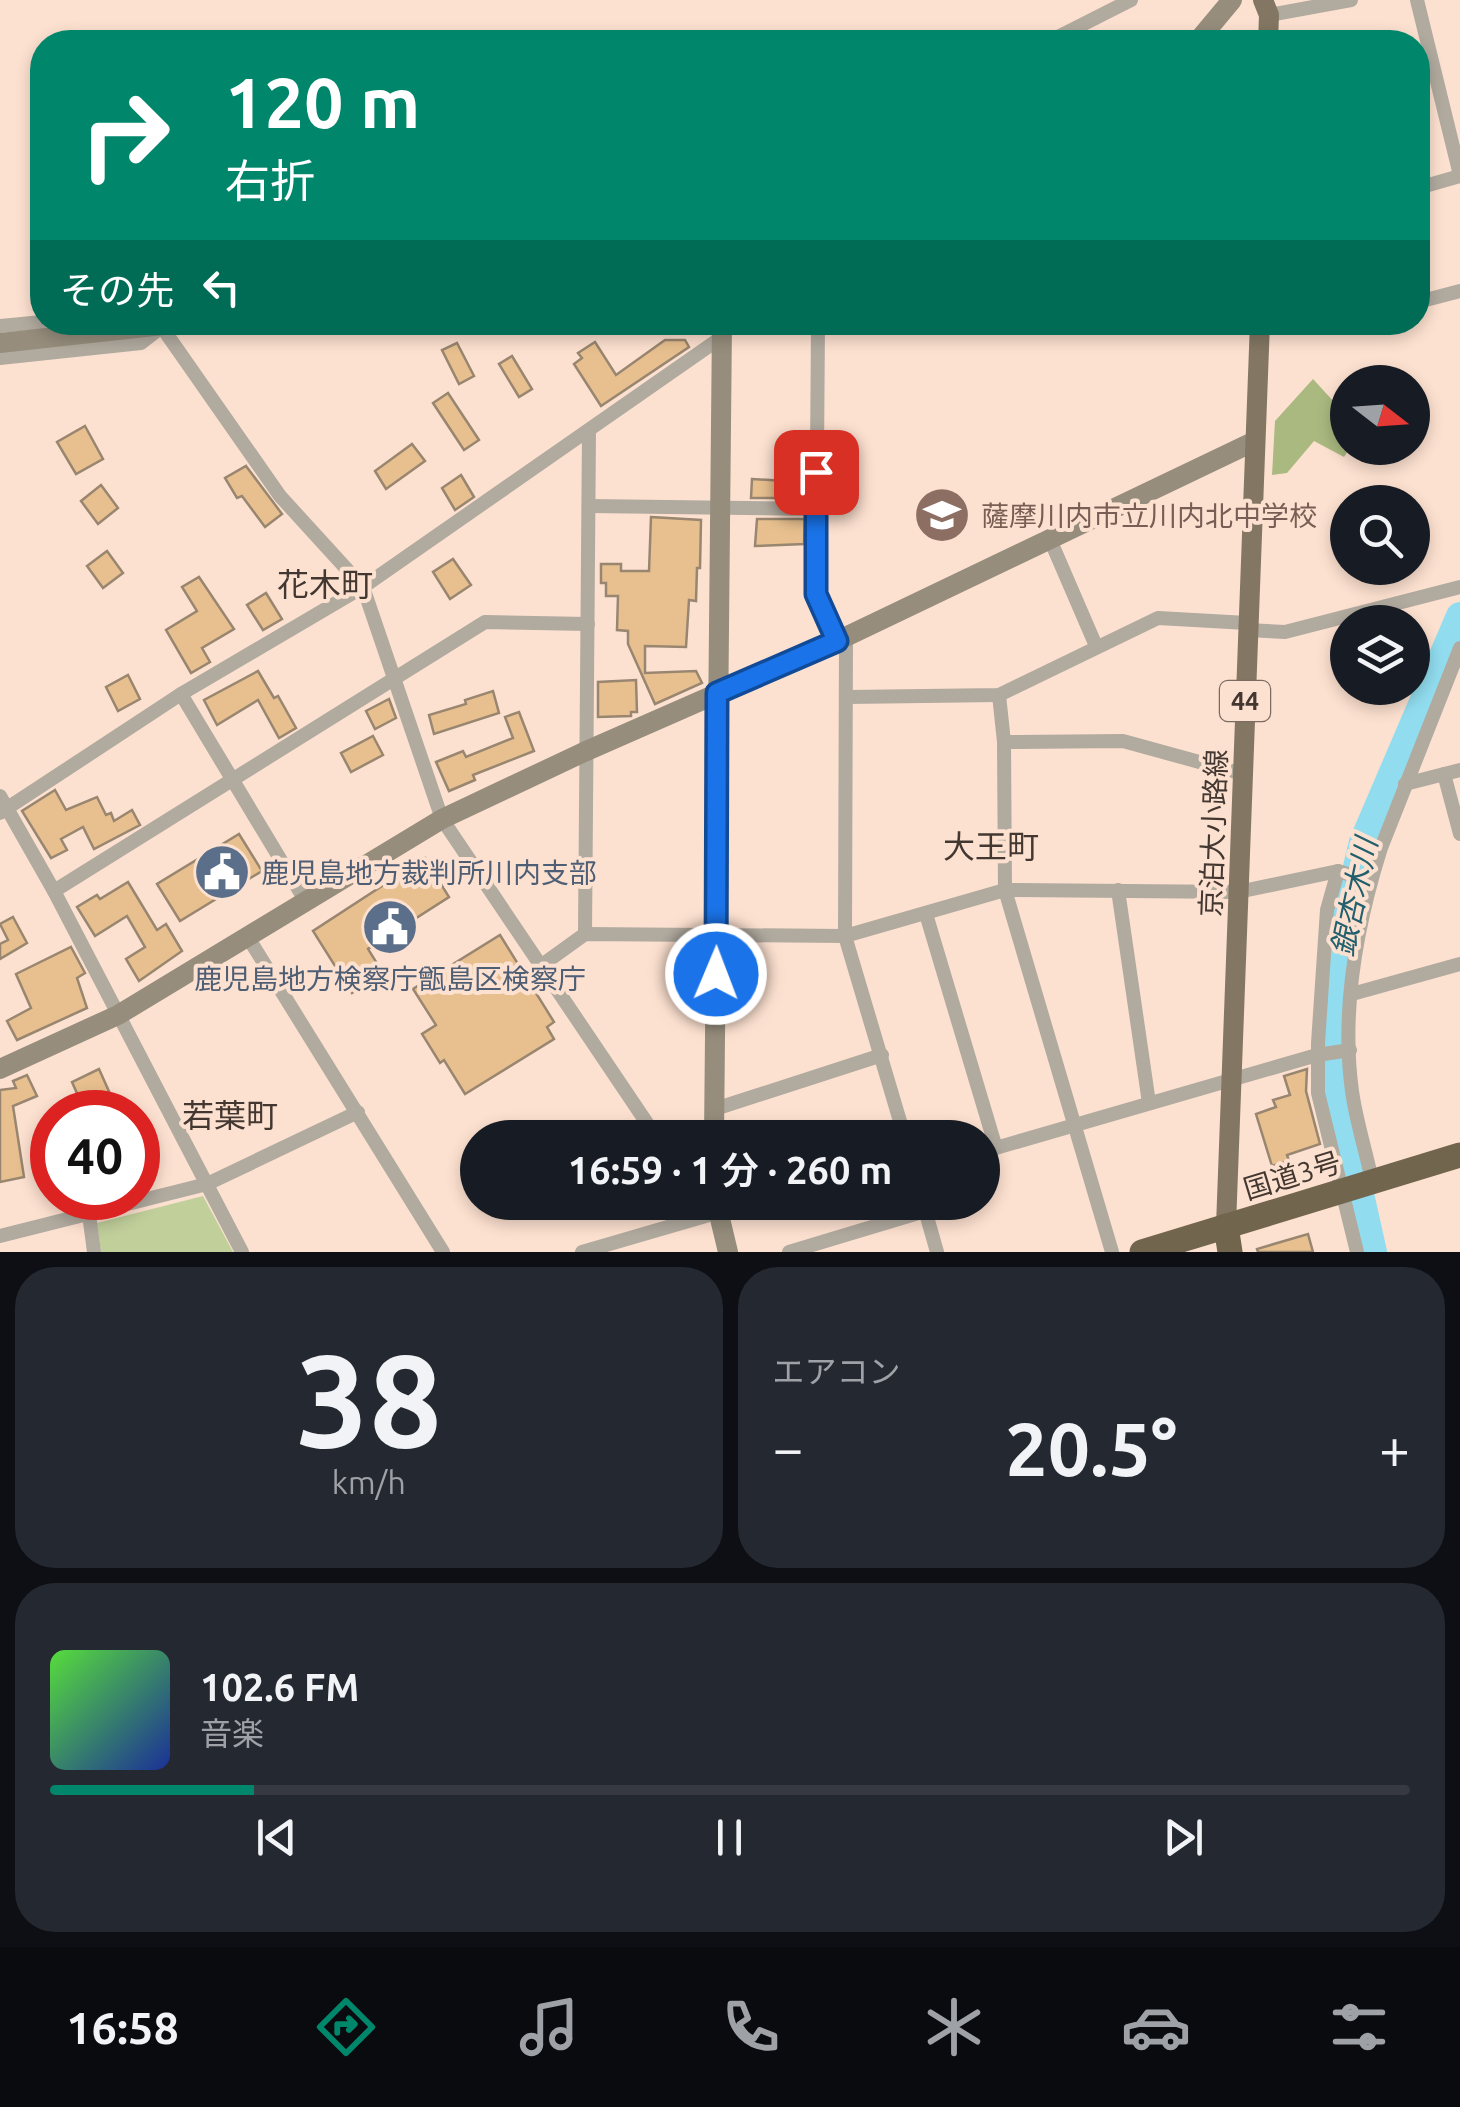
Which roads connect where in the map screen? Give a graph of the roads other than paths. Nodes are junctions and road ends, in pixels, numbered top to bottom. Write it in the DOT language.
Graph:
graph roads {
  1 [pos="1131,0"];
  2 [pos="1232,0"];
  3 [pos="1351,0"];
  4 [pos="1417,0"];
  5 [pos="1266,7"];
  6 [pos="1072,30"];
  7 [pos="1206,30"];
  8 [pos="1424,30"];
  9 [pos="1430,53"];
  10 [pos="1460,176"];
  11 [pos="1430,185"];
  12 [pos="1460,291"];
  13 [pos="1430,299"];
  14 [pos="30,323"];
  15 [pos="0,326"];
  16 [pos="72,335"];
  17 [pos="149,335"];
  18 [pos="169,335"];
  19 [pos="715,335"];
  20 [pos="722,335"];
  21 [pos="818,335"];
  22 [pos="1259,335"];
  23 [pos="0,344"];
  24 [pos="0,358"];
  25 [pos="589,432"];
  26 [pos="1255,442"];
  27 [pos="590,506"];
  28 [pos="721,509"];
  29 [pos="815,509"];
  30 [pos="1049,537"];
  31 [pos="363,587"];
  32 [pos="1454,589"];
  33 [pos="588,624"];
  34 [pos="1247,626"];
  35 [pos="842,638"];
  36 [pos="1096,646"];
  37 [pos="1460,648"];
  38 [pos="395,678"];
  39 [pos="717,693"];
  40 [pos="181,694"];
  41 [pos="999,695"];
  42 [pos="848,697"];
  43 [pos="1004,742"];
  44 [pos="584,752"];
  45 [pos="1460,770"];
  46 [pos="1243,774"];
  47 [pos="1444,774"];
  48 [pos="234,780"];
  49 [pos="1404,784"];
  50 [pos="3,806"];
  51 [pos="442,820"];
  52 [pos="1460,834"];
  53 [pos="1340,872"];
  54 [pos="1368,881"];
  55 [pos="1005,890"];
  56 [pos="1118,890"];
  57 [pos="54,891"];
  58 [pos="1238,892"];
  59 [pos="306,902"];
  60 [pos="926,914"];
  61 [pos="586,934"];
  62 [pos="716,936"];
  63 [pos="845,936"];
  64 [pos="249,939"];
  65 [pos="1460,964"];
  66 [pos="542,965"];
  67 [pos="1352,994"];
  68 [pos="118,1015"];
  69 [pos="1348,1050"];
  70 [pos="1321,1054"];
  71 [pos="882,1055"];
  72 [pos="0,1069"];
  73 [pos="1231,1080"];
  74 [pos="1149,1104"];
  75 [pos="358,1112"];
  76 [pos="645,1120"];
  77 [pos="714,1120"];
  78 [pos="728,1120"];
  79 [pos="900,1120"];
  80 [pos="981,1120"];
  81 [pos="1074,1127"];
  82 [pos="1000,1147"];
  83 [pos="1460,1155"];
  84 [pos="207,1184"];
  85 [pos="1356,1186"];
  86 [pos="160,1196"];
  87 [pos="64,1220"];
  88 [pos="89,1220"];
  89 [pos="673,1220"];
  90 [pos="718,1220"];
  91 [pos="885,1220"];
  92 [pos="928,1220"];
  93 [pos="0,1236"];
  94 [pos="1228,1239"];
  95 [pos="94,1252"];
  96 [pos="242,1252"];
  97 [pos="444,1252"];
  98 [pos="582,1252"];
  99 [pos="728,1252"];
  100 [pos="789,1252"];
  101 [pos="937,1252"];
  102 [pos="1112,1252"];
  103 [pos="1142,1252"];
  104 [pos="1357,1252"];
  1 -- 6 [label="street"];
  2 -- 7 [label="street"];
  3 -- 5 [label="street"];
  4 -- 8 [label="street"];
  9 -- 10 [label="street"];
  10 -- 11 [label="street"];
  12 -- 13 [label="street"];
  14 -- 15 [label="street"];
  16 -- 23 [label="street"];
  17 -- 24 [label="street"];
  18 -- 31 [label="street"];
  19 -- 25 [label="street"];
  20 -- 28 [label="street"];
  21 -- 29 [label="street"];
  22 -- 26 [label="main road, 京泊大小路線 / 44"];
  25 -- 27 [label="street"];
  25 -- 31 [label="street"];
  26 -- 30 [label="street"];
  26 -- 34 [label="main road, 京泊大小路線 / 44"];
  27 -- 28 [label="street"];
  27 -- 33 [label="street"];
  28 -- 29 [label="street"];
  28 -- 39 [label="street"];
  29 -- 35 [label="street"];
  30 -- 35 [label="street"];
  30 -- 36 [label="street"];
  31 -- 38 [label="street"];
  31 -- 40 [label="street"];
  32 -- 34 [label="street"];
  33 -- 38 [label="street"];
  33 -- 44 [label="street"];
  34 -- 36 [label="street"];
  34 -- 46 [label="main road, 京泊大小路線 / 44"];
  35 -- 39 [label="street"];
  35 -- 42 [label="street"];
  36 -- 41 [label="street"];
  37 -- 49 [label="street"];
  38 -- 48 [label="street"];
  38 -- 51 [label="street"];
  39 -- 44 [label="street"];
  39 -- 62 [label="street"];
  40 -- 48 [label="street"];
  40 -- 50 [label="street"];
  41 -- 42 [label="street"];
  41 -- 43 [label="street"];
  42 -- 63 [label="street"];
  43 -- 46 [label="street"];
  43 -- 55 [label="street"];
  44 -- 51 [label="street"];
  44 -- 61 [label="street"];
  45 -- 47 [label="street"];
  46 -- 58 [label="main road, 京泊大小路線 / 44"];
  47 -- 49 [label="street"];
  47 -- 52 [label="street"];
  48 -- 57 [label="street"];
  48 -- 59 [label="street"];
  49 -- 54 [label="street"];
  50 -- 57 [label="street"];
  51 -- 59 [label="street"];
  51 -- 66 [label="street"];
  53 -- 54 [label="street"];
  53 -- 58 [label="street"];
  53 -- 70 [label="street"];
  54 -- 67 [label="street"];
  55 -- 56 [label="street"];
  55 -- 60 [label="street"];
  55 -- 81 [label="street"];
  56 -- 58 [label="street"];
  56 -- 74 [label="street"];
  57 -- 68 [label="street"];
  58 -- 73 [label="main road, 京泊大小路線 / 44"];
  59 -- 64 [label="street"];
  60 -- 63 [label="street"];
  60 -- 80 [label="street"];
  61 -- 62 [label="street"];
  61 -- 66 [label="street"];
  62 -- 63 [label="street"];
  62 -- 77 [label="street"];
  63 -- 71 [label="street"];
  64 -- 68 [label="street"];
  64 -- 75 [label="street"];
  65 -- 67 [label="street"];
  66 -- 76 [label="street"];
  67 -- 69 [label="street"];
  68 -- 72 [label="street"];
  68 -- 84 [label="street"];
  69 -- 70 [label="street"];
  69 -- 85 [label="street"];
  70 -- 73 [label="street"];
  70 -- 85 [label="street"];
  71 -- 78 [label="street"];
  71 -- 79 [label="street"];
  73 -- 74 [label="street"];
  73 -- 94 [label="main road, 京泊大小路線 / 44"];
  74 -- 81 [label="street"];
  75 -- 84 [label="street"];
  75 -- 97 [label="street"];
  81 -- 82 [label="street"];
  81 -- 102 [label="street"];
  83 -- 85 [label="highway, 国道3号"];
  84 -- 86 [label="street"];
  84 -- 96 [label="street"];
  85 -- 94 [label="highway, 国道3号"];
  85 -- 104 [label="street"];
  87 -- 93 [label="street"];
  88 -- 95 [label="street"];
  89 -- 98 [label="street"];
  90 -- 99 [label="street"];
  91 -- 100 [label="street"];
  92 -- 101 [label="street"];
  94 -- 103 [label="highway, 国道3号"];
}
